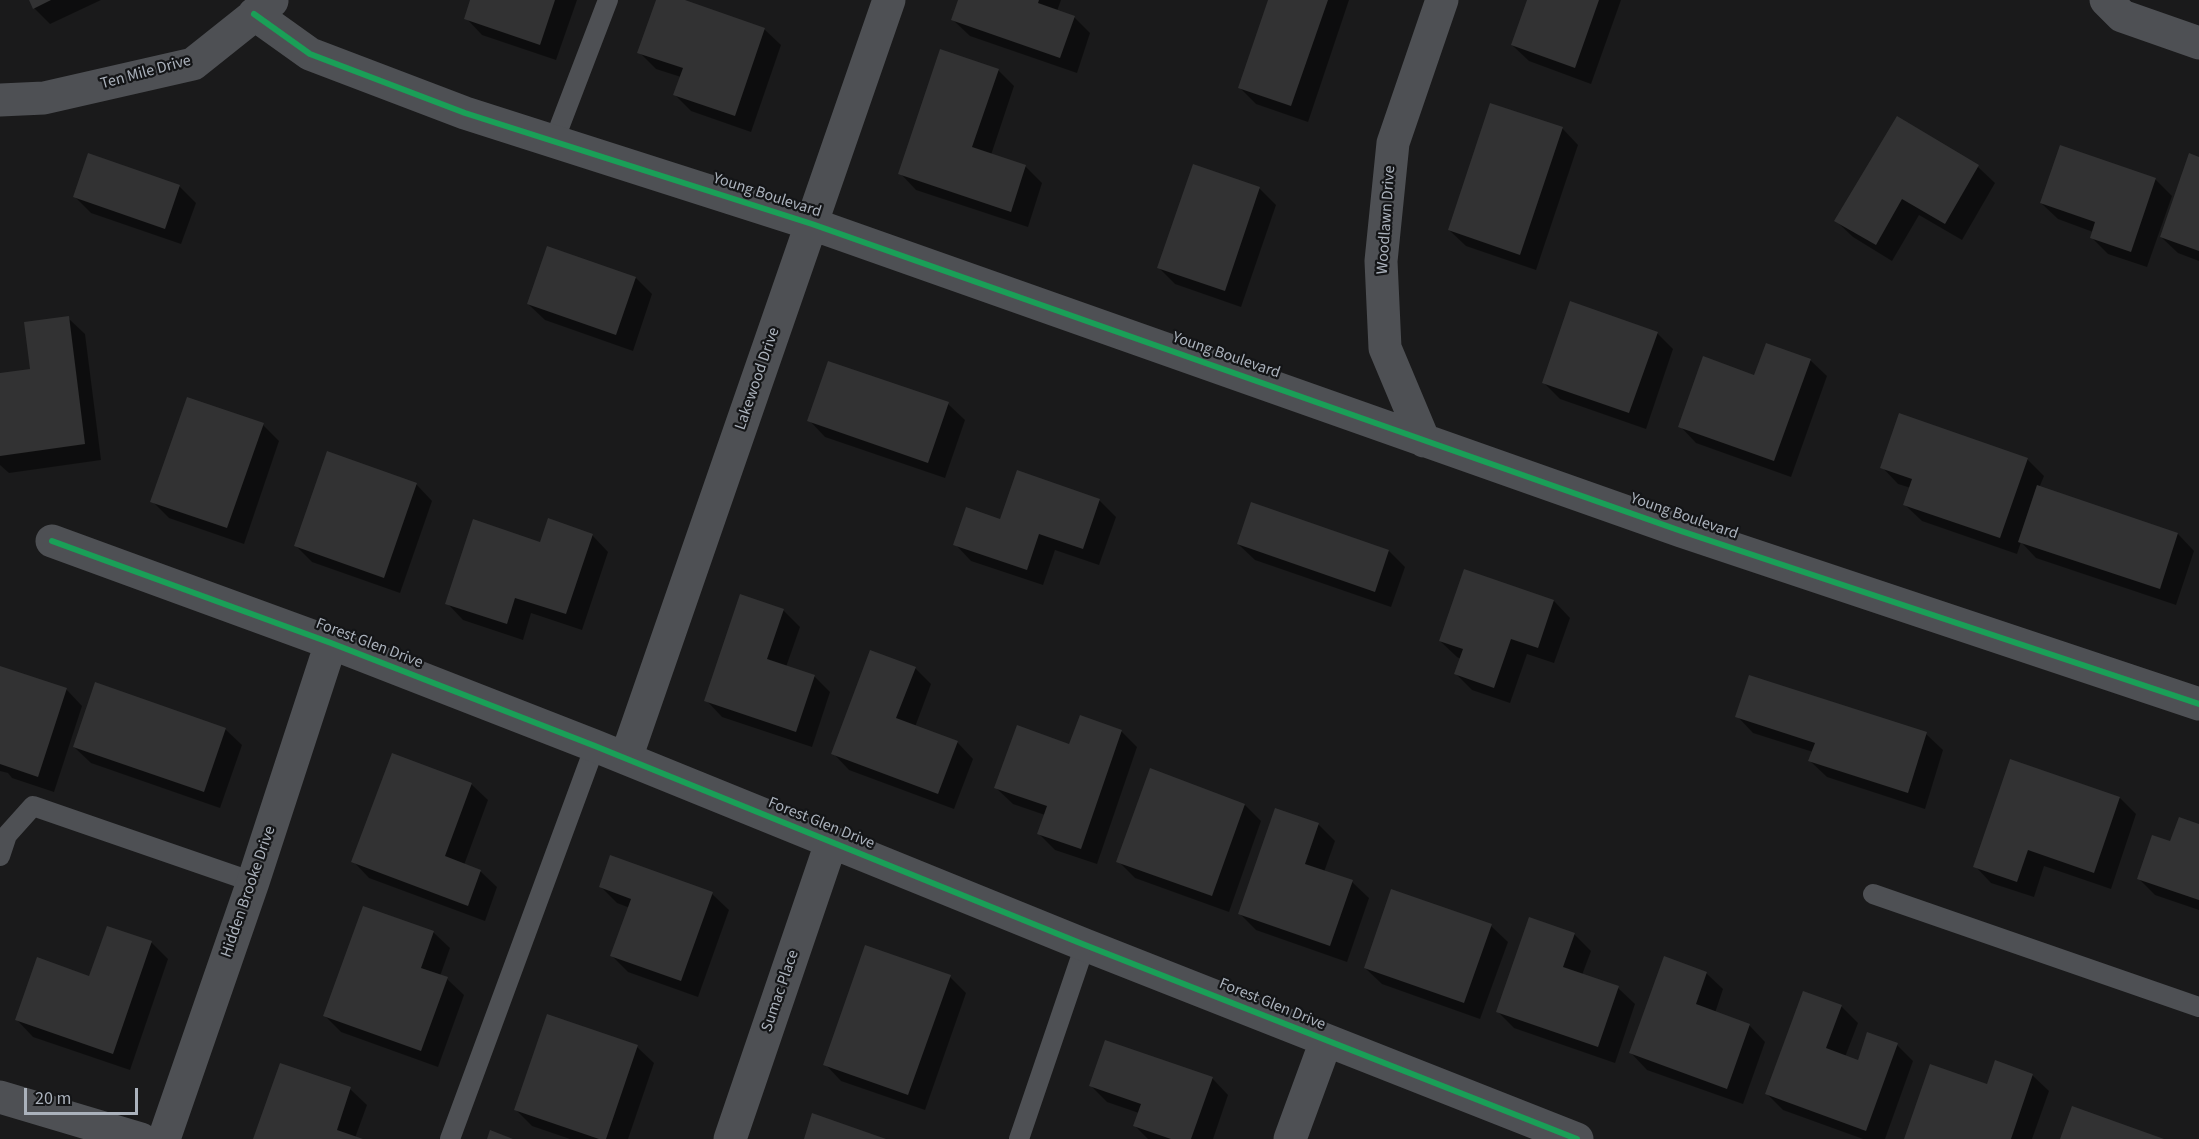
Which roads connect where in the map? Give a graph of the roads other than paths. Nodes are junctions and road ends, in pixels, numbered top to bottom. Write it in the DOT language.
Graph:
graph roads {
  1 [pos="608,0"];
  2 [pos="889,0"];
  3 [pos="1442,0"];
  4 [pos="2106,0"];
  5 [pos="263,7"];
  6 [pos="2199,43"];
  7 [pos="0,100"];
  8 [pos="554,141"];
  9 [pos="812,224"];
  10 [pos="1424,441"];
  11 [pos="52,540"];
  12 [pos="331,643"];
  13 [pos="2199,704"];
  14 [pos="595,746"];
  15 [pos="626,758"];
  16 [pos="831,843"];
  17 [pos="0,856"];
  18 [pos="253,882"];
  19 [pos="1872,894"];
  20 [pos="1084,945"];
  21 [pos="2199,1007"];
  22 [pos="1326,1041"];
  23 [pos="0,1097"];
  24 [pos="141,1139"];
  25 [pos="164,1139"];
  26 [pos="450,1139"];
  27 [pos="730,1139"];
  28 [pos="1019,1139"];
  29 [pos="1290,1139"];
  30 [pos="1577,1139"];
  1 -- 8 [label="lane"];
  2 -- 9 [label="street, Lakewood Drive"];
  3 -- 10 [label="street, Woodlawn Drive"];
  4 -- 6 [label="street"];
  5 -- 7 [label="street, Ten Mile Drive"];
  5 -- 8 [label="street, Young Boulevard"];
  8 -- 9 [label="street, Young Boulevard"];
  9 -- 10 [label="street, Young Boulevard"];
  9 -- 15 [label="street, Lakewood Drive"];
  10 -- 13 [label="street, Young Boulevard"];
  11 -- 12 [label="street, Forest Glen Drive"];
  12 -- 14 [label="street, Forest Glen Drive"];
  12 -- 18 [label="street, Hidden Brooke Drive"];
  14 -- 15 [label="street, Forest Glen Drive"];
  14 -- 26 [label="lane"];
  15 -- 16 [label="street, Forest Glen Drive"];
  16 -- 20 [label="street, Forest Glen Drive"];
  16 -- 27 [label="street, Sumac Place"];
  17 -- 18 [label="lane"];
  18 -- 25 [label="street, Hidden Brooke Drive"];
  19 -- 21 [label="lane"];
  20 -- 22 [label="street, Forest Glen Drive"];
  20 -- 28 [label="lane"];
  22 -- 29 [label="street"];
  22 -- 30 [label="street, Forest Glen Drive"];
  23 -- 24 [label="street"];
}
